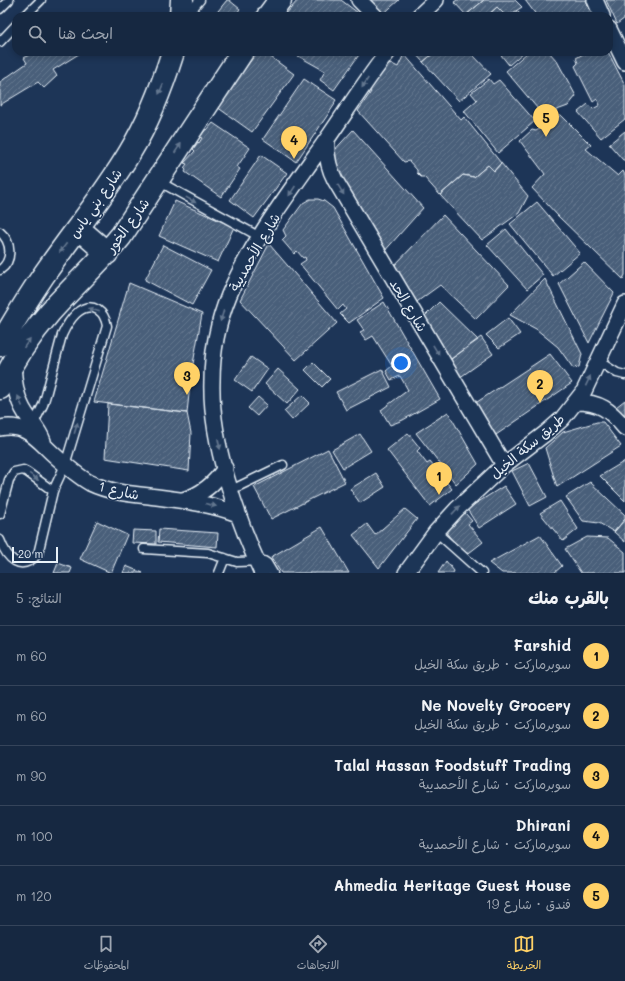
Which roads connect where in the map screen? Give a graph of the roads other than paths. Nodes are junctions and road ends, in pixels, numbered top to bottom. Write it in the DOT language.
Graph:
graph roads {
  1 [pos="9,0"];
  2 [pos="41,0"];
  3 [pos="182,0"];
  4 [pos="200,0"];
  5 [pos="280,0"];
  6 [pos="358,0"];
  7 [pos="436,0"];
  8 [pos="595,0"];
  9 [pos="0,9"];
  10 [pos="29,12"];
  11 [pos="181,12"];
  12 [pos="190,12"];
  13 [pos="271,12"];
  14 [pos="371,12"];
  15 [pos="423,12"];
  16 [pos="600,12"];
  17 [pos="12,29"];
  18 [pos="613,37"];
  19 [pos="0,42"];
  20 [pos="172,56"];
  21 [pos="239,56"];
  22 [pos="385,56"];
  23 [pos="625,62"];
  24 [pos="327,140"];
  25 [pos="157,181"];
  26 [pos="78,228"];
  27 [pos="0,232"];
  28 [pos="260,237"];
  29 [pos="107,253"];
  30 [pos="0,270"];
  31 [pos="625,304"];
  32 [pos="4,333"];
  33 [pos="598,361"];
  34 [pos="13,364"];
  35 [pos="625,375"];
  36 [pos="0,388"];
  37 [pos="576,402"];
  38 [pos="34,424"];
  39 [pos="0,428"];
  40 [pos="625,428"];
  41 [pos="45,447"];
  42 [pos="65,465"];
  43 [pos="283,465"];
  44 [pos="504,465"];
  45 [pos="225,468"];
  46 [pos="230,490"];
  47 [pos="53,491"];
  48 [pos="182,500"];
  49 [pos="0,514"];
  50 [pos="238,514"];
  51 [pos="436,532"];
  52 [pos="0,540"];
  53 [pos="144,549"];
  54 [pos="225,558"];
  55 [pos="259,567"];
  56 [pos="219,573"];
  57 [pos="273,573"];
  58 [pos="406,573"];
  59 [pos="482,573"];
  1 -- 9 [label="lane"];
  2 -- 10 [label="lane"];
  3 -- 11 [label="main road"];
  4 -- 12 [label="lane"];
  5 -- 13 [label="main road"];
  6 -- 14 [label="street"];
  7 -- 15 [label="street"];
  8 -- 16 [label="street"];
  17 -- 19 [label="lane"];
  18 -- 23 [label="street"];
  20 -- 26 [label="main road, شارع بني ياس, one-way"];
  25 -- 21 [label="main road, شارع الخور, one-way"];
  22 -- 24 [label="street, شارع الأحمديية, one-way"];
  24 -- 28 [label="street, شارع الأحمديية, one-way"];
  24 -- 44 [label="street, شارع الحد, one-way"];
  25 -- 28 [label="lane, one-way"];
  25 -- 29 [label="main road, شارع الخور"];
  26 -- 29 [label="main road"];
  26 -- 32 [label="main road, شارع بني ياس, one-way"];
  27 -- 30 [label="lane"];
  28 -- 45 [label="street, شارع الأحمديية, one-way"];
  34 -- 29 [label="main road, شارع الخور, one-way"];
  31 -- 33 [label="street, طريق سكة الخيل"];
  33 -- 35 [label="lane"];
  37 -- 33 [label="street, طريق سكة الخيل, one-way"];
  34 -- 36 [label="main road, شارع الخور"];
  38 -- 34 [label="street, شارع 1, one-way"];
  37 -- 40 [label="street"];
  37 -- 44 [label="street, طريق سكة الخيل"];
  38 -- 41 [label="street, شارع 1"];
  42 -- 38 [label="lane, one-way"];
  39 -- 41 [label="street, شارع 1"];
  41 -- 42 [label="street, شارع 1"];
  42 -- 47 [label="lane"];
  42 -- 48 [label="street, شارع 1"];
  43 -- 46 [label="lane"];
  51 -- 44 [label="street, طريق سكة الخيل, one-way"];
  45 -- 46 [label="street, شارع الأحمديية"];
  45 -- 48 [label="street, شارع 1"];
  46 -- 50 [label="street, شارع الأحمديية"];
  49 -- 47 [label="lane, one-way"];
  47 -- 52 [label="lane"];
  48 -- 50 [label="street, شارع 1, one-way"];
  50 -- 55 [label="street, شارع الأحمديية"];
  51 -- 58 [label="street, طريق سكة الخيل"];
  51 -- 59 [label="lane"];
  53 -- 54 [label="lane"];
  54 -- 55 [label="lane"];
  54 -- 56 [label="lane"];
  55 -- 57 [label="lane"];
}
